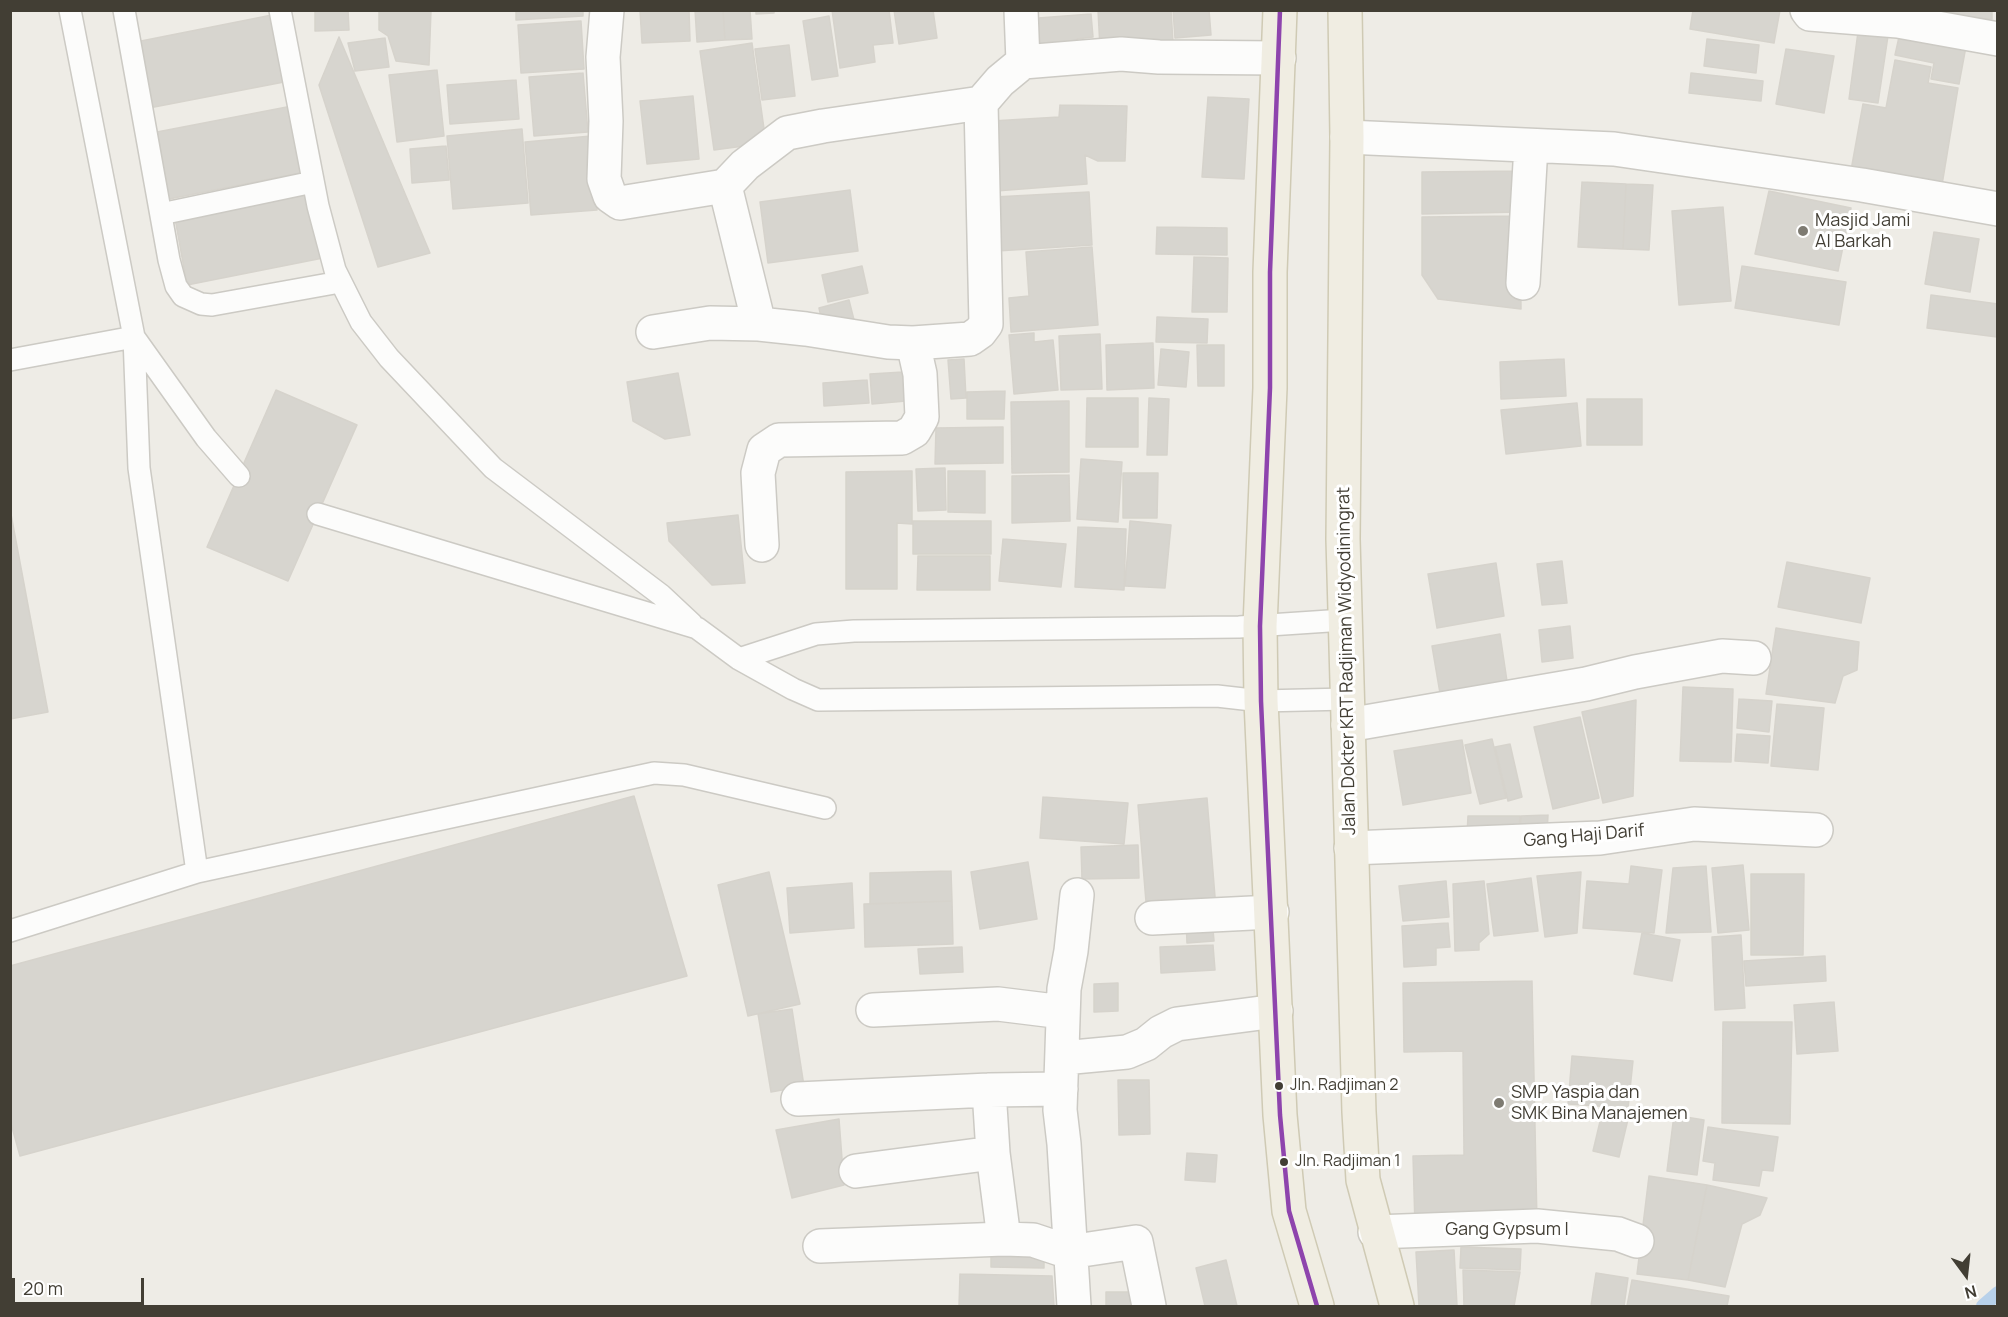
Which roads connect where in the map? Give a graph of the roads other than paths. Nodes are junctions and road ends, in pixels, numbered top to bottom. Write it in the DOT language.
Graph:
graph roads {
  1 [pos="70,10"];
  2 [pos="124,10"];
  3 [pos="280,10"];
  4 [pos="606,10"];
  5 [pos="1021,10"];
  6 [pos="1280,10"];
  7 [pos="1346,10"];
  8 [pos="1807,10"];
  9 [pos="1998,39"];
  10 [pos="1279,58"];
  11 [pos="1023,62"];
  12 [pos="981,103"];
  13 [pos="1347,137"];
  14 [pos="1531,146"];
  15 [pos="313,182"];
  16 [pos="724,186"];
  17 [pos="1998,209"];
  18 [pos="161,214"];
  19 [pos="340,282"];
  20 [pos="1523,283"];
  21 [pos="759,324"];
  22 [pos="653,332"];
  23 [pos="134,337"];
  24 [pos="913,343"];
  25 [pos="10,360"];
  26 [pos="239,476"];
  27 [pos="318,514"];
  28 [pos="762,545"];
  29 [pos="1344,620"];
  30 [pos="1260,626"];
  31 [pos="697,628"];
  32 [pos="1754,658"];
  33 [pos="739,659"];
  34 [pos="1261,701"];
  35 [pos="1347,712"];
  36 [pos="825,808"];
  37 [pos="1816,830"];
  38 [pos="1351,848"];
  39 [pos="197,872"];
  40 [pos="1077,895"];
  41 [pos="1272,912"];
  42 [pos="1152,918"];
  43 [pos="10,931"];
  44 [pos="873,1011"];
  45 [pos="1276,1011"];
  46 [pos="1063,1012"];
  47 [pos="1062,1073"];
  48 [pos="989,1090"];
  49 [pos="798,1098"];
  50 [pos="993,1153"];
  51 [pos="856,1171"];
  52 [pos="1375,1232"];
  53 [pos="1004,1239"];
  54 [pos="1637,1241"];
  55 [pos="820,1246"];
  56 [pos="1069,1252"];
  57 [pos="1074,1306"];
  58 [pos="1149,1306"];
  59 [pos="1317,1306"];
  60 [pos="1397,1306"];
  1 -- 23 [label="lane"];
  2 -- 18 [label="lane"];
  3 -- 15 [label="lane"];
  4 -- 16 [label="street"];
  5 -- 11 [label="street"];
  6 -- 10 [label="main road"];
  7 -- 13 [label="main road, Jalan Dokter KRT Radjiman Widyodiningrat"];
  8 -- 9 [label="street"];
  10 -- 11 [label="street"];
  10 -- 30 [label="main road"];
  11 -- 12 [label="street"];
  12 -- 16 [label="street"];
  12 -- 24 [label="street"];
  13 -- 14 [label="street"];
  13 -- 29 [label="main road, Jalan Dokter KRT Radjiman Widyodiningrat"];
  14 -- 17 [label="street"];
  14 -- 20 [label="street"];
  15 -- 18 [label="lane"];
  15 -- 19 [label="lane"];
  16 -- 21 [label="street"];
  18 -- 19 [label="lane"];
  19 -- 31 [label="lane"];
  21 -- 22 [label="street"];
  21 -- 24 [label="street"];
  23 -- 25 [label="lane"];
  23 -- 26 [label="lane"];
  23 -- 39 [label="lane"];
  24 -- 28 [label="street"];
  27 -- 31 [label="lane"];
  29 -- 30 [label="lane"];
  29 -- 35 [label="main road, Jalan Dokter KRT Radjiman Widyodiningrat"];
  30 -- 33 [label="lane"];
  30 -- 34 [label="main road"];
  31 -- 33 [label="lane"];
  32 -- 35 [label="street"];
  33 -- 34 [label="lane"];
  34 -- 35 [label="lane"];
  34 -- 41 [label="main road"];
  35 -- 38 [label="main road, Jalan Dokter KRT Radjiman Widyodiningrat"];
  36 -- 39 [label="lane"];
  37 -- 38 [label="street, Gang Haji Darif"];
  38 -- 52 [label="main road, Jalan Dokter KRT Radjiman Widyodiningrat"];
  39 -- 43 [label="lane"];
  40 -- 46 [label="street"];
  41 -- 42 [label="street"];
  41 -- 45 [label="main road"];
  44 -- 46 [label="street"];
  45 -- 47 [label="street"];
  45 -- 59 [label="main road"];
  46 -- 47 [label="street"];
  47 -- 48 [label="street"];
  47 -- 56 [label="street"];
  48 -- 49 [label="street"];
  48 -- 50 [label="street"];
  50 -- 51 [label="street"];
  50 -- 53 [label="street"];
  52 -- 54 [label="street, Gang Gypsum I"];
  52 -- 60 [label="main road, Jalan Dokter KRT Radjiman Widyodiningrat"];
  53 -- 55 [label="street"];
  53 -- 56 [label="street"];
  56 -- 57 [label="street"];
  56 -- 58 [label="street"];
}
